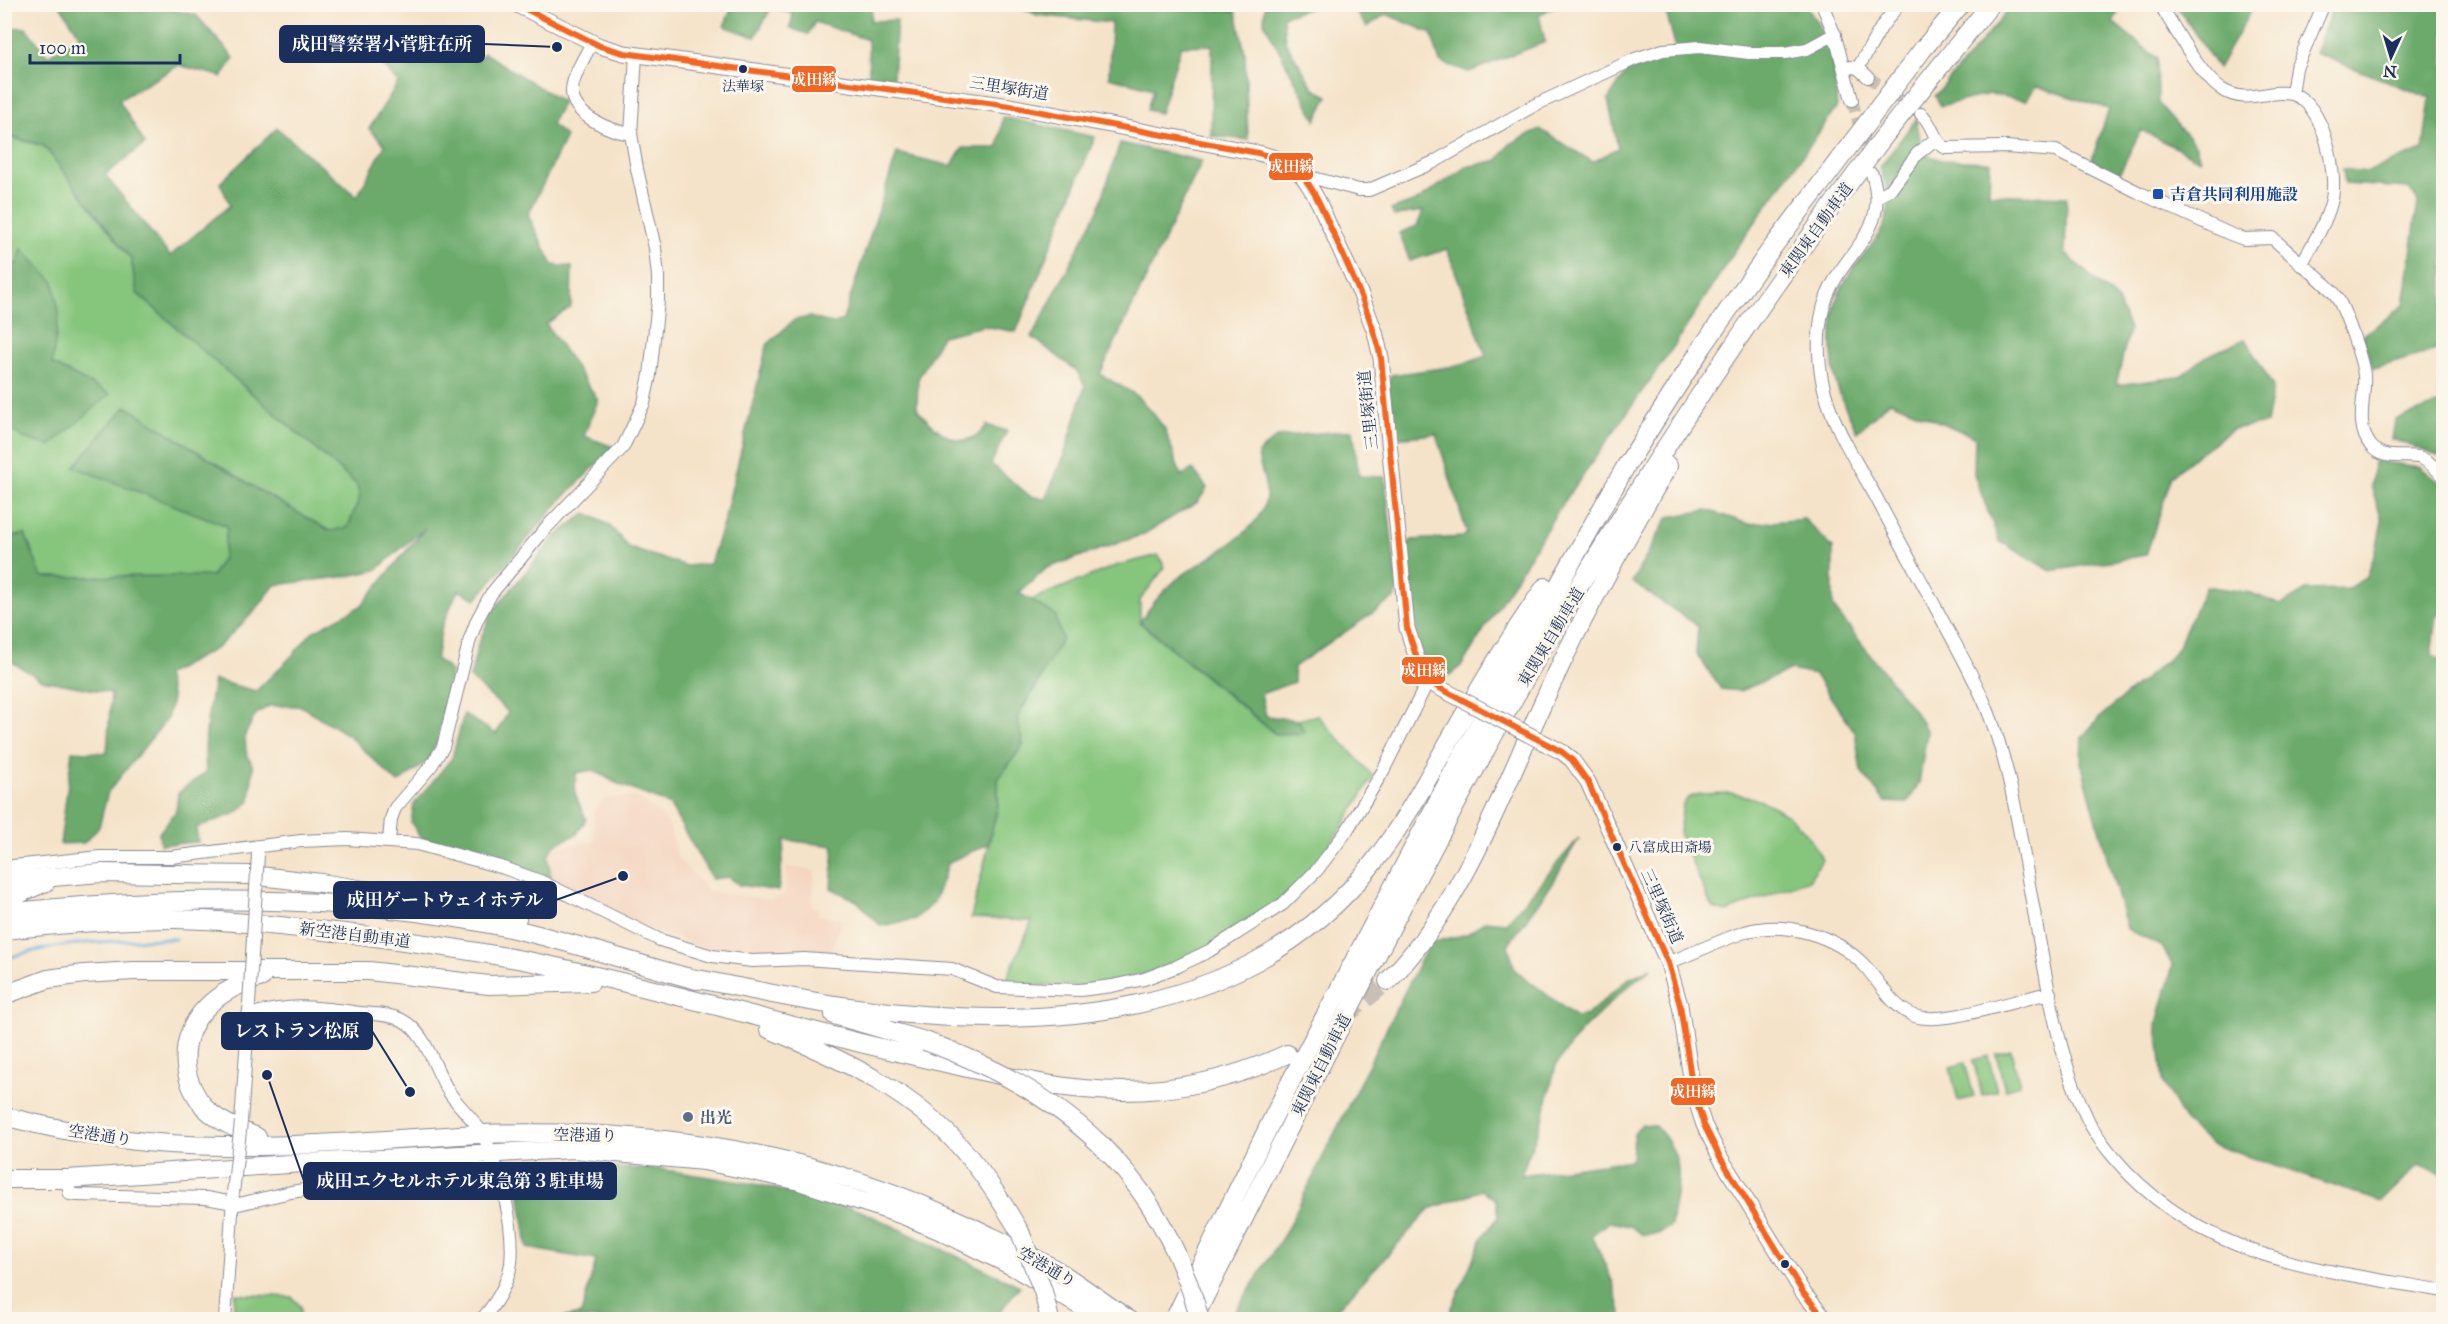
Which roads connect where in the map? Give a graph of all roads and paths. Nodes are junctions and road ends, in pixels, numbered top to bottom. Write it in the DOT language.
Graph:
graph roads {
  1 [pos="514,4"];
  2 [pos="1822,4"];
  3 [pos="1899,4"];
  4 [pos="1960,4"];
  5 [pos="1991,4"];
  6 [pos="2160,4"];
  7 [pos="2324,4"];
  8 [pos="1835,34"];
  9 [pos="592,43"];
  10 [pos="636,55"];
  11 [pos="1844,66"];
  12 [pos="1858,68"];
  13 [pos="1868,77"];
  14 [pos="2292,94"];
  15 [pos="1852,100"];
  16 [pos="1921,114"];
  17 [pos="631,134"];
  18 [pos="1937,138"];
  19 [pos="1872,174"];
  20 [pos="1302,175"];
  21 [pos="1877,197"];
  22 [pos="2301,265"];
  23 [pos="1767,300"];
  24 [pos="1626,466"];
  25 [pos="2444,476"];
  26 [pos="1433,683"];
  27 [pos="388,841"];
  28 [pos="258,850"];
  29 [pos="4,867"];
  30 [pos="101,873"];
  31 [pos="4,881"];
  32 [pos="4,903"];
  33 [pos="4,913"];
  34 [pos="4,930"];
  35 [pos="620,958"];
  36 [pos="1668,963"];
  37 [pos="293,972"];
  38 [pos="687,977"];
  39 [pos="1388,981"];
  40 [pos="643,988"];
  41 [pos="2050,993"];
  42 [pos="4,995"];
  43 [pos="700,1003"];
  44 [pos="249,1010"];
  45 [pos="1287,1054"];
  46 [pos="456,1101"];
  47 [pos="4,1116"];
  48 [pos="483,1134"];
  49 [pos="454,1136"];
  50 [pos="289,1145"];
  51 [pos="494,1160"];
  52 [pos="4,1179"];
  53 [pos="66,1179"];
  54 [pos="233,1198"];
  55 [pos="2444,1291"];
  56 [pos="1081,1314"];
  57 [pos="225,1320"];
  58 [pos="482,1320"];
  59 [pos="1050,1320"];
  60 [pos="1104,1320"];
  61 [pos="1129,1320"];
  62 [pos="1174,1320"];
  63 [pos="1193,1320"];
  64 [pos="1200,1320"];
  65 [pos="1826,1320"];
  1 -- 9 [label="main road, 三里塚街道"];
  2 -- 8 [label="street"];
  3 -- 12 [label="street"];
  4 -- 24 [label="highway, 東関東自動車道"];
  5 -- 23 [label="highway, 東関東自動車道"];
  6 -- 14 [label="street"];
  7 -- 14 [label="street"];
  8 -- 11 [label="street"];
  8 -- 20 [label="street"];
  9 -- 10 [label="main road, 三里塚街道"];
  9 -- 17 [label="street"];
  10 -- 17 [label="street"];
  10 -- 20 [label="main road, 三里塚街道"];
  11 -- 12 [label="street"];
  11 -- 15 [label="street"];
  12 -- 13 [label="street"];
  14 -- 22 [label="street"];
  16 -- 18 [label="street"];
  17 -- 27 [label="street"];
  18 -- 21 [label="street"];
  18 -- 22 [label="street"];
  19 -- 21 [label="street"];
  20 -- 26 [label="main road, 三里塚街道"];
  21 -- 41 [label="street"];
  22 -- 25 [label="street"];
  23 -- 39 [label="highway"];
  23 -- 63 [label="highway, 東関東自動車道"];
  24 -- 38 [label="highway"];
  24 -- 62 [label="highway, 東関東自動車道"];
  26 -- 27 [label="street"];
  26 -- 36 [label="main road, 三里塚街道, bridge"];
  27 -- 28 [label="street"];
  28 -- 29 [label="street"];
  28 -- 44 [label="street, bridge"];
  30 -- 31 [label="highway"];
  30 -- 32 [label="highway"];
  30 -- 35 [label="highway"];
  33 -- 35 [label="highway, 新空港自動車道"];
  34 -- 40 [label="highway, 新空港自動車道"];
  35 -- 38 [label="highway, 新空港自動車道"];
  36 -- 41 [label="street"];
  36 -- 65 [label="main road, 三里塚街道"];
  37 -- 40 [label="highway"];
  37 -- 42 [label="highway"];
  37 -- 50 [label="highway"];
  38 -- 64 [label="highway, bridge"];
  40 -- 43 [label="highway, 新空港自動車道"];
  41 -- 55 [label="street"];
  43 -- 45 [label="highway"];
  43 -- 59 [label="highway, bridge"];
  44 -- 46 [label="street"];
  44 -- 54 [label="street, bridge"];
  46 -- 48 [label="street"];
  46 -- 49 [label="street"];
  47 -- 50 [label="highway, 空港通り"];
  48 -- 49 [label="highway, 空港通り"];
  48 -- 51 [label="street"];
  48 -- 61 [label="highway, 空港通り"];
  49 -- 50 [label="highway, 空港通り"];
  51 -- 53 [label="highway, 空港通り"];
  51 -- 54 [label="street"];
  51 -- 56 [label="highway, 空港通り"];
  51 -- 58 [label="street"];
  52 -- 53 [label="highway, 空港通り"];
  53 -- 54 [label="street"];
  54 -- 57 [label="street"];
  56 -- 60 [label="highway, 空港通り"];
}
